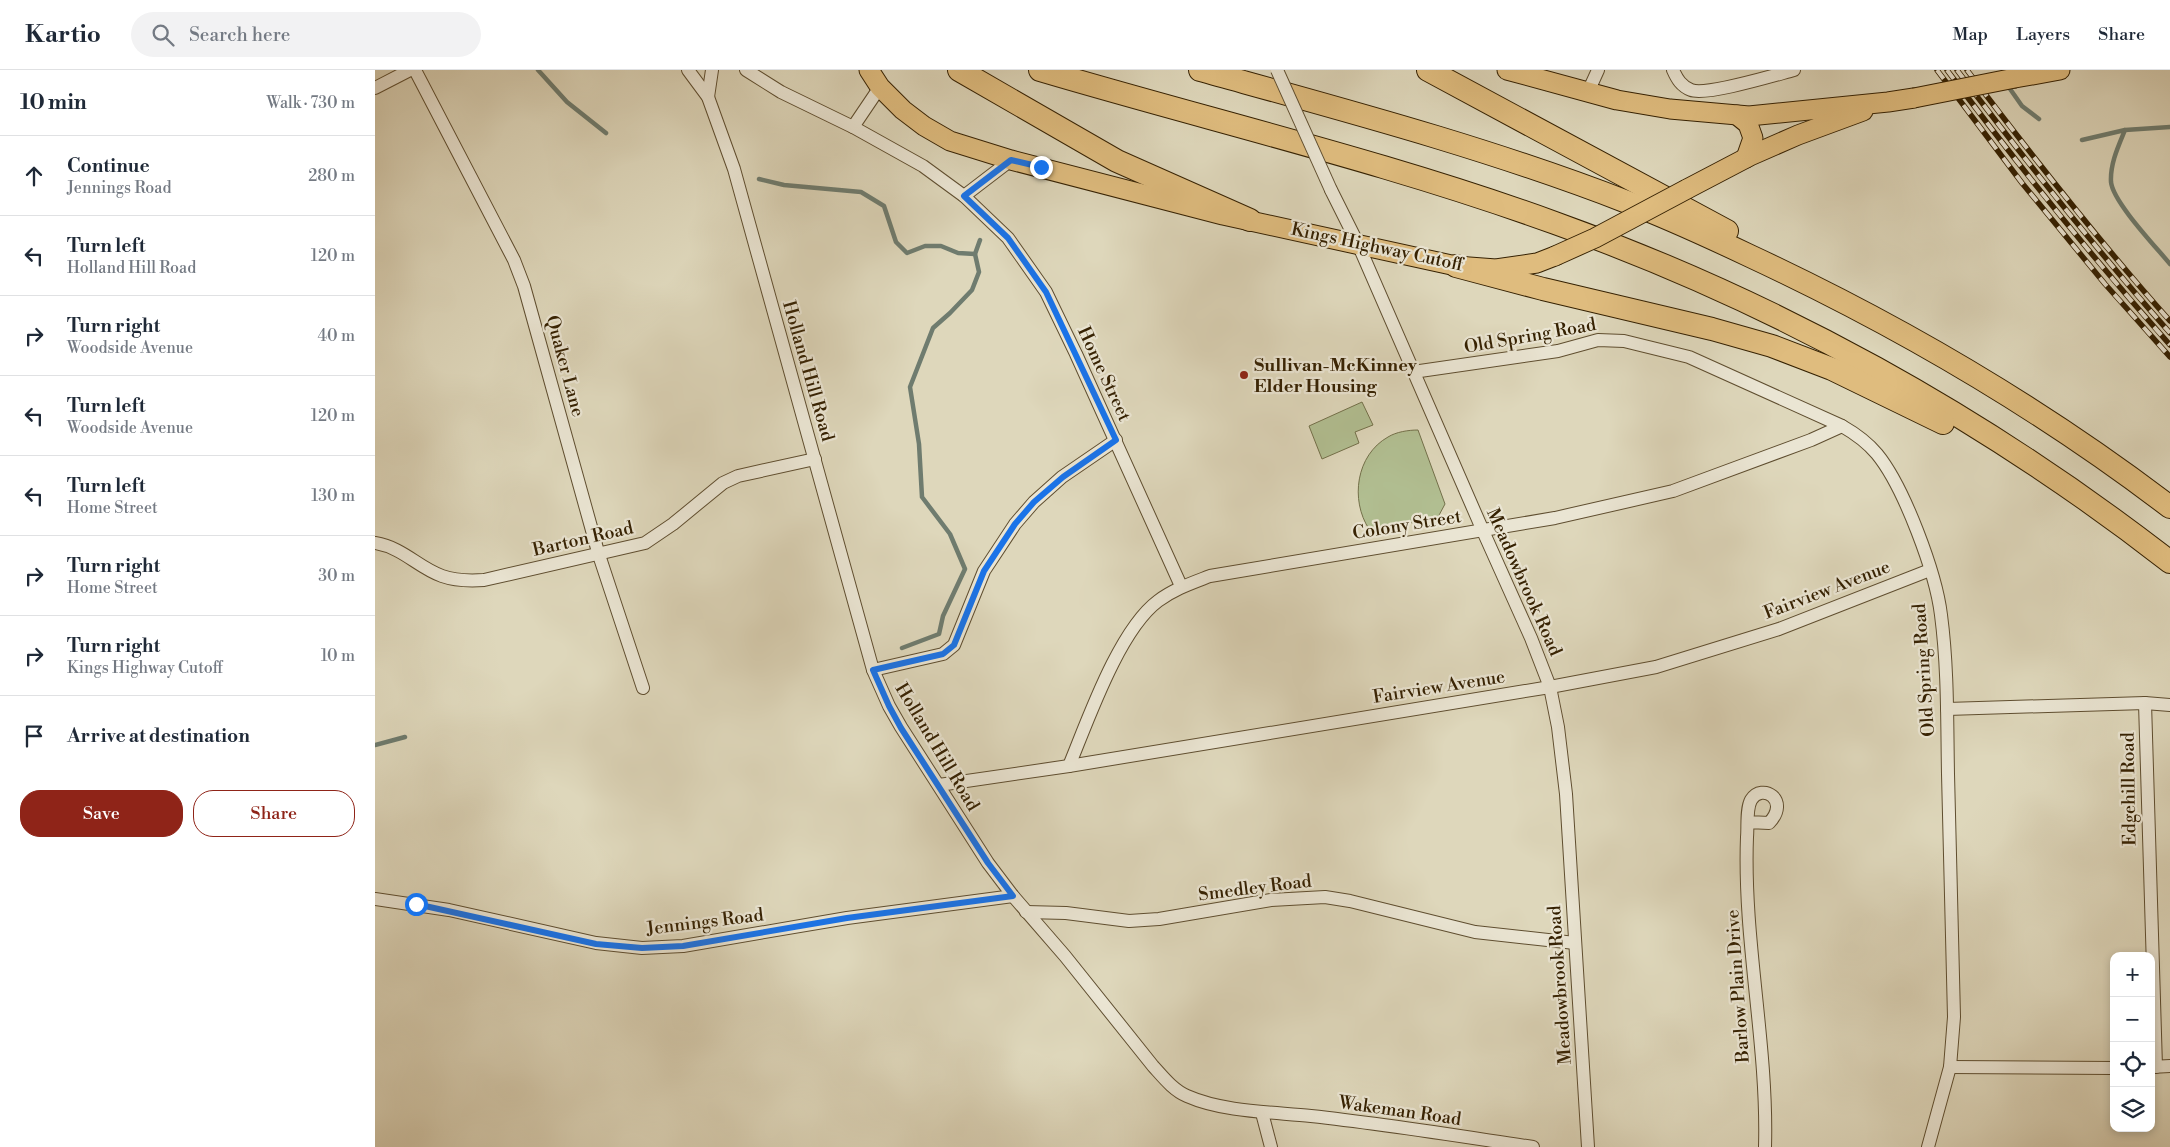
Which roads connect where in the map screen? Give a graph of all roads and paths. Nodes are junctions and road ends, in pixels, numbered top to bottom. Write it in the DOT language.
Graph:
graph roads {
  1 [pos="411,70"];
  2 [pos="415,70"];
  3 [pos="688,70"];
  4 [pos="712,70"];
  5 [pos="746,70"];
  6 [pos="869,70"];
  7 [pos="959,70"];
  8 [pos="1041,70"];
  9 [pos="1200,70"];
  10 [pos="1277,70"];
  11 [pos="1428,70"];
  12 [pos="1507,70"];
  13 [pos="1599,70"];
  14 [pos="1673,70"];
  15 [pos="1794,70"];
  16 [pos="2060,70"];
  17 [pos="880,87"];
  18 [pos="375,88"];
  19 [pos="1588,92"];
  20 [pos="708,97"];
  21 [pos="1888,102"];
  22 [pos="1737,115"];
  23 [pos="853,128"];
  24 [pos="1745,158"];
  25 [pos="1011,160"];
  26 [pos="964,196"];
  27 [pos="1250,220"];
  28 [pos="1358,244"];
  29 [pos="1456,266"];
  30 [pos="1825,292"];
  31 [pos="1413,372"];
  32 [pos="1842,426"];
  33 [pos="1116,440"];
  34 [pos="815,459"];
  35 [pos="2067,487"];
  36 [pos="2170,507"];
  37 [pos="1483,531"];
  38 [pos="375,542"];
  39 [pos="598,552"];
  40 [pos="2170,562"];
  41 [pos="1930,570"];
  42 [pos="1181,586"];
  43 [pos="873,670"];
  44 [pos="1550,687"];
  45 [pos="643,688"];
  46 [pos="2145,703"];
  47 [pos="2170,705"];
  48 [pos="1947,709"];
  49 [pos="1069,766"];
  50 [pos="939,785"];
  51 [pos="1748,822"];
  52 [pos="1013,896"];
  53 [pos="375,899"];
  54 [pos="1027,912"];
  55 [pos="1575,943"];
  56 [pos="2152,1042"];
  57 [pos="2170,1066"];
  58 [pos="1950,1067"];
  59 [pos="2155,1067"];
  60 [pos="2110,1068"];
  61 [pos="1262,1113"];
  62 [pos="1271,1147"];
  63 [pos="1533,1147"];
  64 [pos="1588,1147"];
  65 [pos="1765,1147"];
  66 [pos="1928,1147"];
  1 -- 18 [label="street"];
  2 -- 39 [label="street, Quaker Lane"];
  3 -- 20 [label="street, Holland Hill Road"];
  4 -- 20 [label="street, Holland Hill Road"];
  5 -- 23 [label="street, Home Street"];
  6 -- 17 [label="main road, Kings Highway Cutoff"];
  7 -- 27 [label="highway"];
  8 -- 35 [label="highway"];
  9 -- 30 [label="highway"];
  10 -- 28 [label="street, Meadowbrook Road, bridge"];
  11 -- 30 [label="highway"];
  12 -- 19 [label="main road, Kings Highway Cutoff"];
  13 -- 19 [label="street"];
  14 -- 15 [label="street"];
  16 -- 21 [label="main road, Kings Highway Cutoff, bridge"];
  17 -- 23 [label="street"];
  17 -- 25 [label="main road, Kings Highway Cutoff"];
  19 -- 22 [label="main road, Kings Highway Cutoff"];
  20 -- 34 [label="street, Holland Hill Road"];
  21 -- 22 [label="main road, Kings Highway Cutoff"];
  21 -- 24 [label="main road, Kings Highway Cutoff"];
  22 -- 24 [label="main road"];
  23 -- 26 [label="street, Home Street"];
  24 -- 29 [label="main road, Kings Highway Cutoff, bridge"];
  25 -- 26 [label="street"];
  25 -- 27 [label="main road, Kings Highway Cutoff"];
  26 -- 33 [label="street, Home Street"];
  27 -- 28 [label="main road, Kings Highway Cutoff"];
  28 -- 29 [label="main road, Kings Highway Cutoff"];
  28 -- 31 [label="street, Meadowbrook Road"];
  29 -- 35 [label="highway"];
  30 -- 36 [label="highway"];
  31 -- 32 [label="street, Old Spring Road"];
  31 -- 37 [label="street, Meadowbrook Road"];
  32 -- 37 [label="street, Colony Street"];
  32 -- 41 [label="street, Old Spring Road"];
  33 -- 42 [label="street, Home Street"];
  33 -- 43 [label="street"];
  34 -- 39 [label="street, Barton Road"];
  34 -- 43 [label="street, Holland Hill Road"];
  35 -- 40 [label="highway"];
  37 -- 42 [label="street, Colony Street"];
  37 -- 44 [label="street, Meadowbrook Road"];
  38 -- 39 [label="street, Barton Road"];
  39 -- 45 [label="street, Quaker Lane"];
  41 -- 44 [label="street, Fairview Avenue"];
  41 -- 48 [label="street, Old Spring Road"];
  42 -- 49 [label="street, Colony Street"];
  43 -- 50 [label="street, Holland Hill Road"];
  44 -- 49 [label="street, Fairview Avenue"];
  44 -- 55 [label="street, Meadowbrook Road"];
  46 -- 47 [label="street"];
  46 -- 48 [label="street"];
  46 -- 56 [label="street, Edgehill Road"];
  48 -- 58 [label="street, Old Spring Road"];
  49 -- 50 [label="street, Fairview Avenue"];
  50 -- 52 [label="street, Holland Hill Road"];
  51 -- 65 [label="street, Barlow Plain Drive"];
  52 -- 53 [label="street, Jennings Road"];
  52 -- 54 [label="street, Holland Hill Road"];
  54 -- 55 [label="street, Smedley Road"];
  54 -- 61 [label="street, Holland Hill Road"];
  55 -- 64 [label="street, Meadowbrook Road"];
  57 -- 59 [label="street"];
  58 -- 60 [label="street"];
  58 -- 66 [label="street, Old Spring Road"];
  61 -- 62 [label="street"];
  61 -- 63 [label="street, Wakeman Road"];
}
